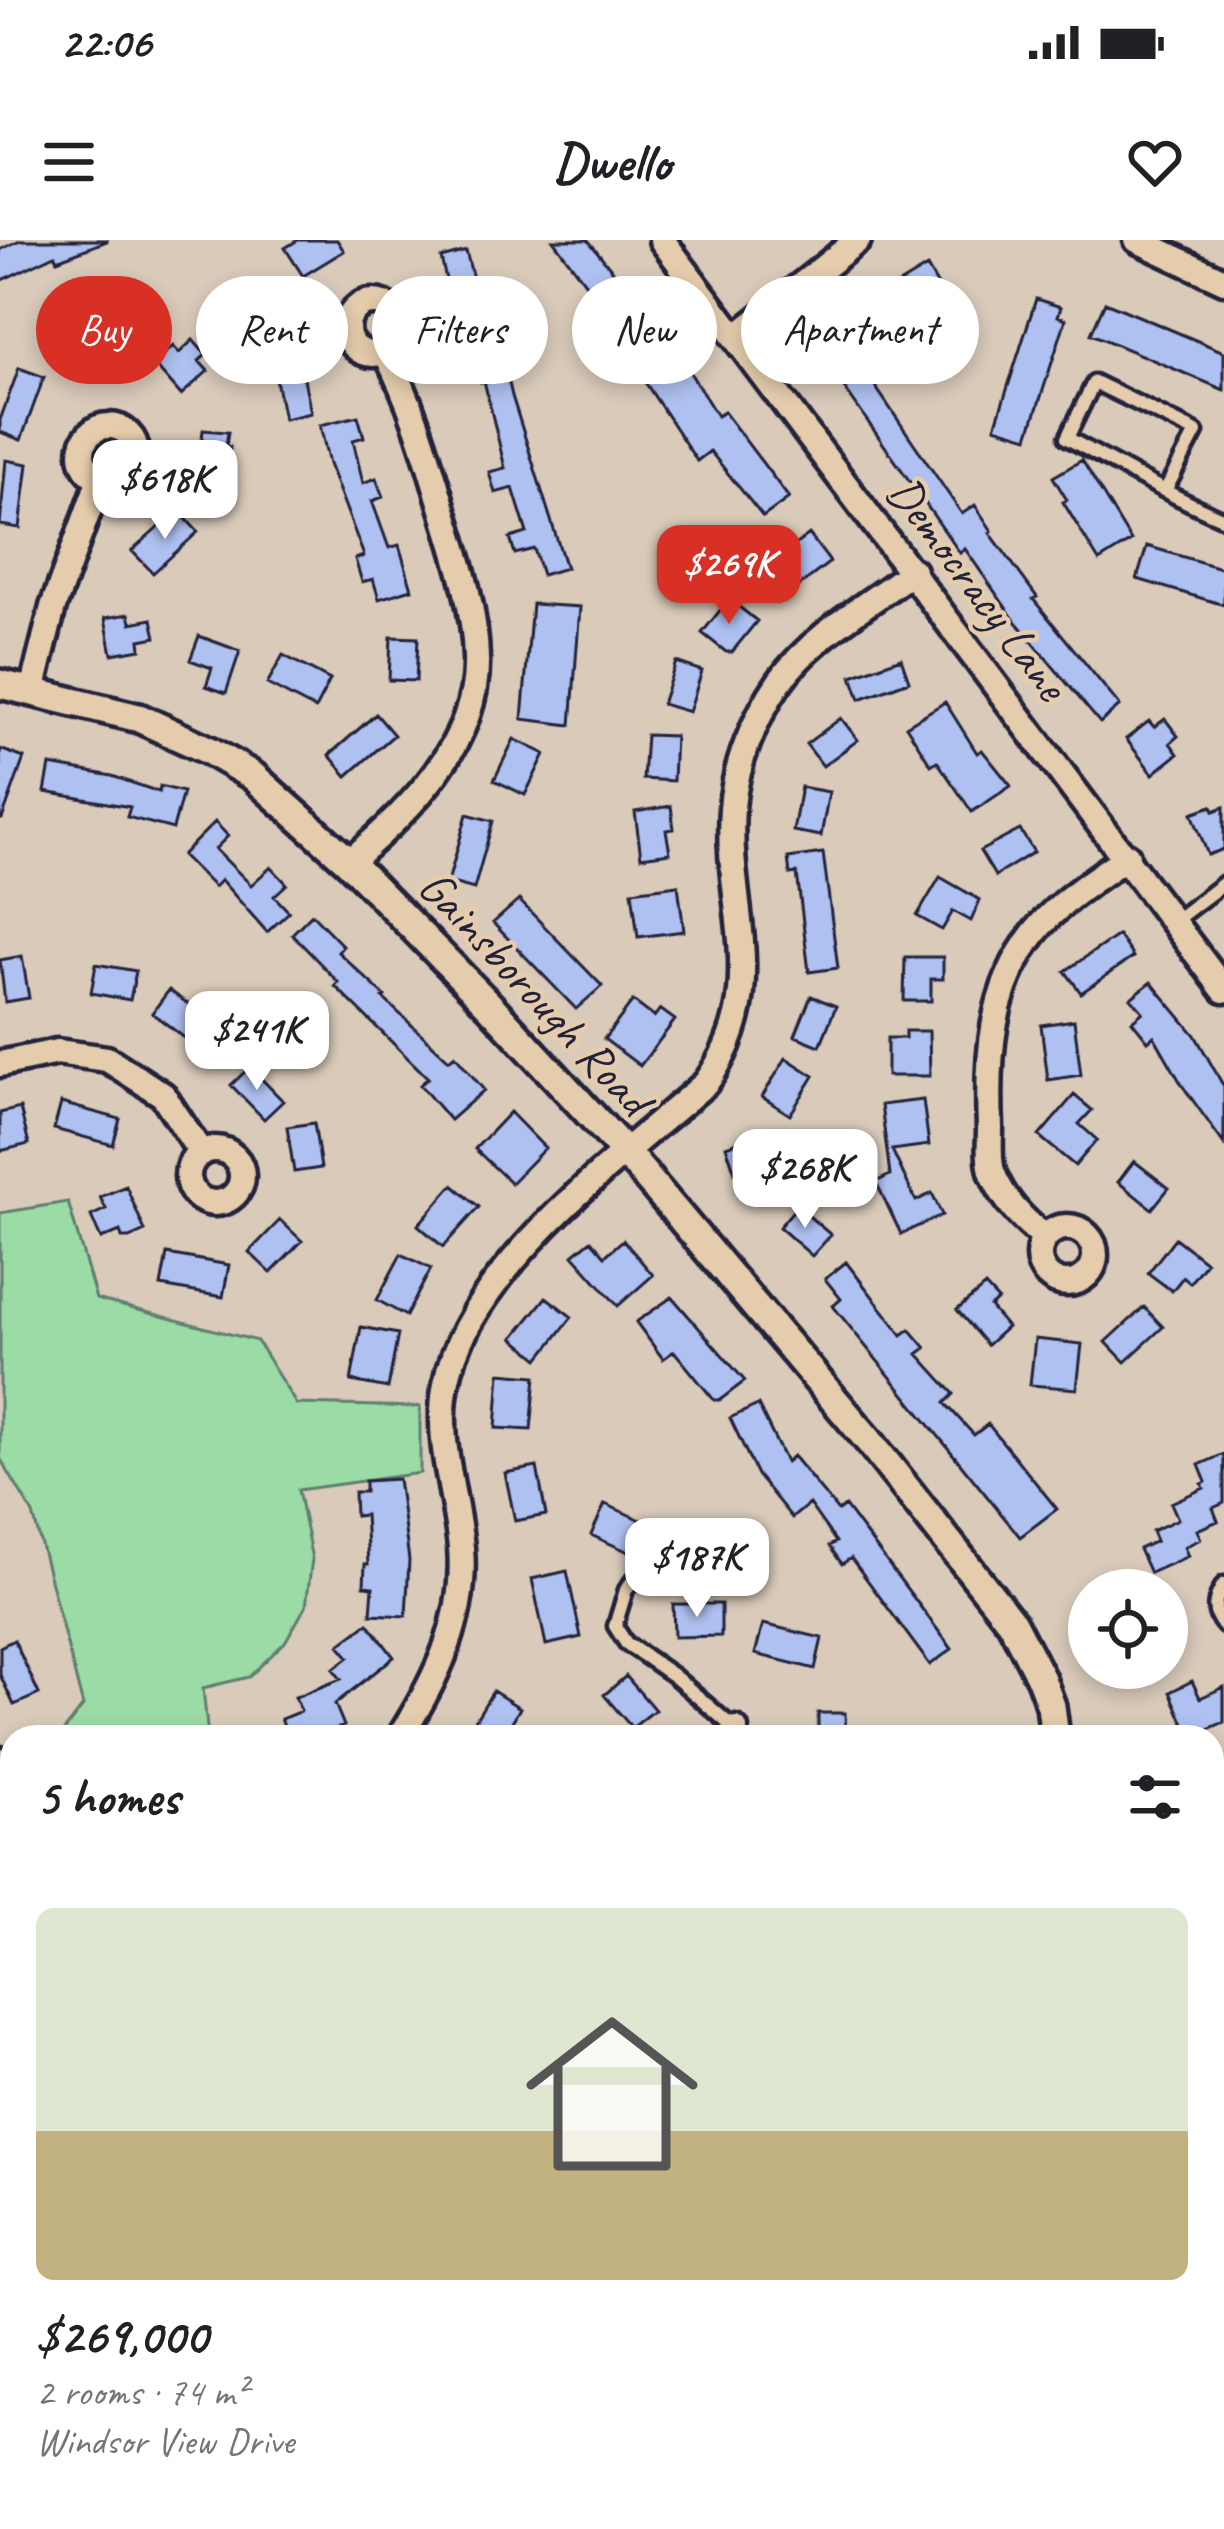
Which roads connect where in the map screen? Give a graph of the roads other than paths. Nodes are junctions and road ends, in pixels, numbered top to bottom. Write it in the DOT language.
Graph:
graph roads {
  1 [pos="662,240"];
  2 [pos="858,240"];
  3 [pos="1152,243"];
  4 [pos="1224,281"];
  5 [pos="736,337"];
  6 [pos="402,384"];
  7 [pos="100,478"];
  8 [pos="1166,491"];
  9 [pos="1224,519"];
  10 [pos="913,571"];
  11 [pos="0,684"];
  12 [pos="32,691"];
  13 [pos="1127,856"];
  14 [pos="349,862"];
  15 [pos="1224,883"];
  16 [pos="1174,920"];
  17 [pos="1224,990"];
  18 [pos="0,1064"];
  19 [pos="626,1153"];
  20 [pos="201,1154"];
  21 [pos="1045,1238"];
  22 [pos="640,1570"];
  23 [pos="1224,1584"];
  24 [pos="1224,1626"];
  25 [pos="408,1725"];
  26 [pos="725,1725"];
  27 [pos="1053,1725"];
  1 -- 5 [label="street, Democracy Lane"];
  2 -- 5 [label="street"];
  3 -- 4 [label="street"];
  5 -- 10 [label="street, Democracy Lane"];
  6 -- 14 [label="street"];
  7 -- 12 [label="street"];
  8 -- 8 [label="lane"];
  8 -- 9 [label="lane"];
  10 -- 13 [label="street, Democracy Lane"];
  10 -- 19 [label="street"];
  11 -- 12 [label="street, Gainsborough Road"];
  12 -- 14 [label="street, Gainsborough Road"];
  13 -- 16 [label="street, Democracy Lane"];
  13 -- 21 [label="street"];
  14 -- 19 [label="street, Gainsborough Road"];
  15 -- 16 [label="lane"];
  16 -- 17 [label="street, Democracy Lane"];
  18 -- 20 [label="street"];
  19 -- 25 [label="street"];
  19 -- 27 [label="street, Gainsborough Road"];
  22 -- 26 [label="lane"];
  23 -- 24 [label="lane"];
}
